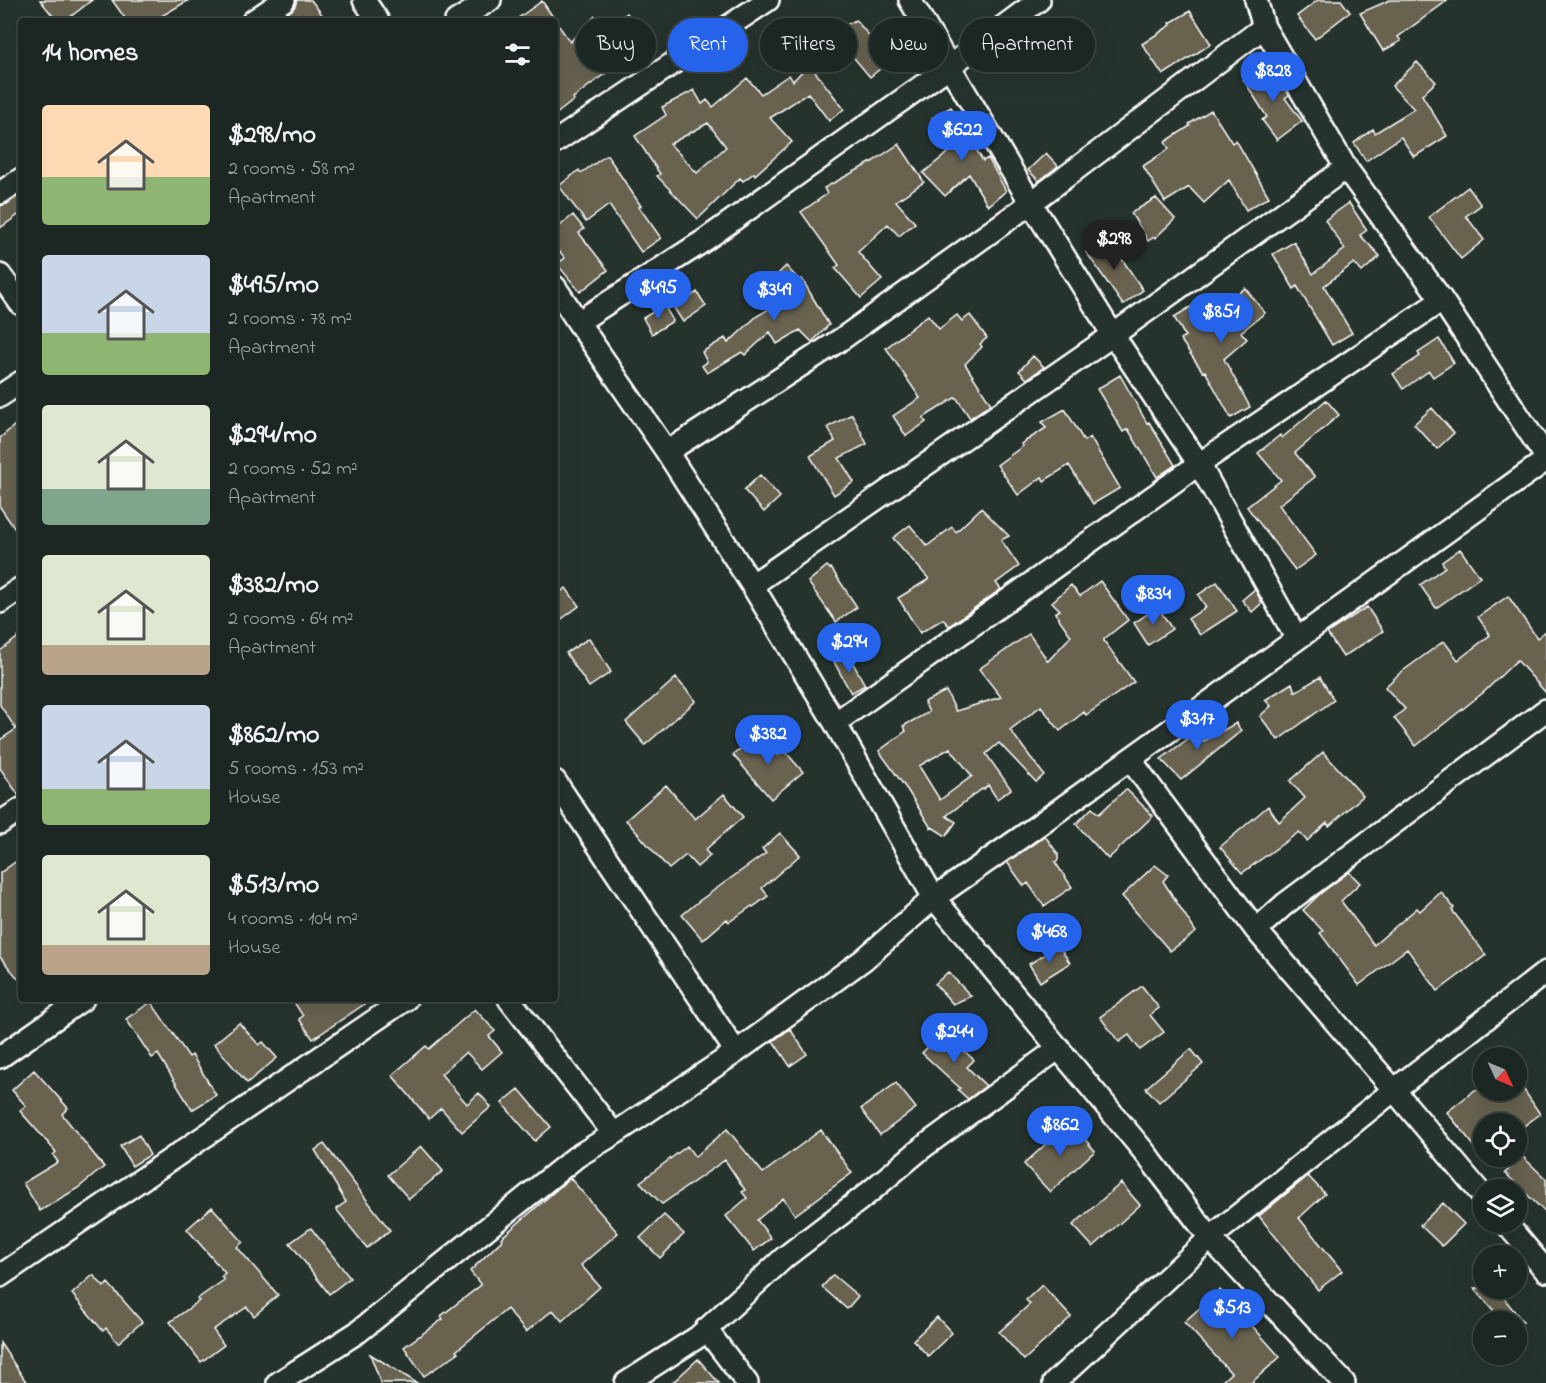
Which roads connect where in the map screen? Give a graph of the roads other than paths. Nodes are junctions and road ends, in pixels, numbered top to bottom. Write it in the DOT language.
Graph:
graph roads {
  1 [pos="284,0"];
  2 [pos="364,0"];
  3 [pos="490,0"];
  4 [pos="768,0"];
  5 [pos="910,0"];
  6 [pos="1039,0"];
  7 [pos="1256,0"];
  8 [pos="257,18"];
  9 [pos="376,18"];
  10 [pos="461,18"];
  11 [pos="1264,27"];
  12 [pos="950,66"];
  13 [pos="558,140"];
  14 [pos="1346,168"];
  15 [pos="18,181"];
  16 [pos="0,193"];
  17 [pos="1031,203"];
  18 [pos="0,275"];
  19 [pos="558,295"];
  20 [pos="18,300"];
  21 [pos="1442,300"];
  22 [pos="578,322"];
  23 [pos="1113,335"];
  24 [pos="18,384"];
  25 [pos="0,396"];
  26 [pos="667,452"];
  27 [pos="1546,458"];
  28 [pos="1199,464"];
  29 [pos="752,585"];
  30 [pos="18,590"];
  31 [pos="0,602"];
  32 [pos="1297,639"];
  33 [pos="1546,710"];
  34 [pos="835,723"];
  35 [pos="1130,759"];
  36 [pos="558,785"];
  37 [pos="18,811"];
  38 [pos="0,823"];
  39 [pos="934,898"];
  40 [pos="1256,930"];
  41 [pos="1546,972"];
  42 [pos="79,1002"];
  43 [pos="402,1002"];
  44 [pos="511,1002"];
  45 [pos="1059,1047"];
  46 [pos="736,1052"];
  47 [pos="0,1057"];
  48 [pos="1394,1090"];
  49 [pos="614,1134"];
  50 [pos="1473,1184"];
  51 [pos="1515,1233"];
  52 [pos="1210,1238"];
  53 [pos="1545,1268"];
  54 [pos="0,1276"];
  55 [pos="706,1329"];
  56 [pos="278,1383"];
  57 [pos="626,1383"];
  58 [pos="747,1383"];
  59 [pos="1054,1383"];
  60 [pos="1344,1383"];
  1 -- 8 [label="street"];
  2 -- 9 [label="street"];
  3 -- 10 [label="street"];
  4 -- 13 [label="street"];
  5 -- 12 [label="street"];
  6 -- 12 [label="street"];
  7 -- 11 [label="street"];
  11 -- 14 [label="street"];
  11 -- 17 [label="street"];
  12 -- 17 [label="street"];
  12 -- 22 [label="street"];
  14 -- 21 [label="street"];
  14 -- 23 [label="street"];
  15 -- 16 [label="street"];
  17 -- 23 [label="street"];
  17 -- 26 [label="street"];
  18 -- 20 [label="street"];
  19 -- 22 [label="street"];
  21 -- 27 [label="street"];
  21 -- 28 [label="street"];
  22 -- 26 [label="street"];
  23 -- 28 [label="street"];
  23 -- 29 [label="street"];
  24 -- 25 [label="street"];
  26 -- 29 [label="street"];
  27 -- 32 [label="street"];
  28 -- 32 [label="street"];
  28 -- 34 [label="street"];
  29 -- 34 [label="street"];
  30 -- 31 [label="street"];
  32 -- 35 [label="street"];
  33 -- 40 [label="street"];
  34 -- 39 [label="street"];
  35 -- 39 [label="street"];
  35 -- 40 [label="street"];
  36 -- 46 [label="street"];
  37 -- 38 [label="street"];
  39 -- 45 [label="street"];
  39 -- 46 [label="street"];
  40 -- 48 [label="street"];
  41 -- 48 [label="street"];
  42 -- 47 [label="street"];
  43 -- 54 [label="street"];
  44 -- 49 [label="street"];
  45 -- 52 [label="street"];
  45 -- 55 [label="street"];
  46 -- 49 [label="street"];
  48 -- 50 [label="street"];
  48 -- 52 [label="street"];
  49 -- 56 [label="street"];
  51 -- 53 [label="street"];
  52 -- 59 [label="street"];
  52 -- 60 [label="street"];
  55 -- 57 [label="street"];
  55 -- 58 [label="street"];
}
